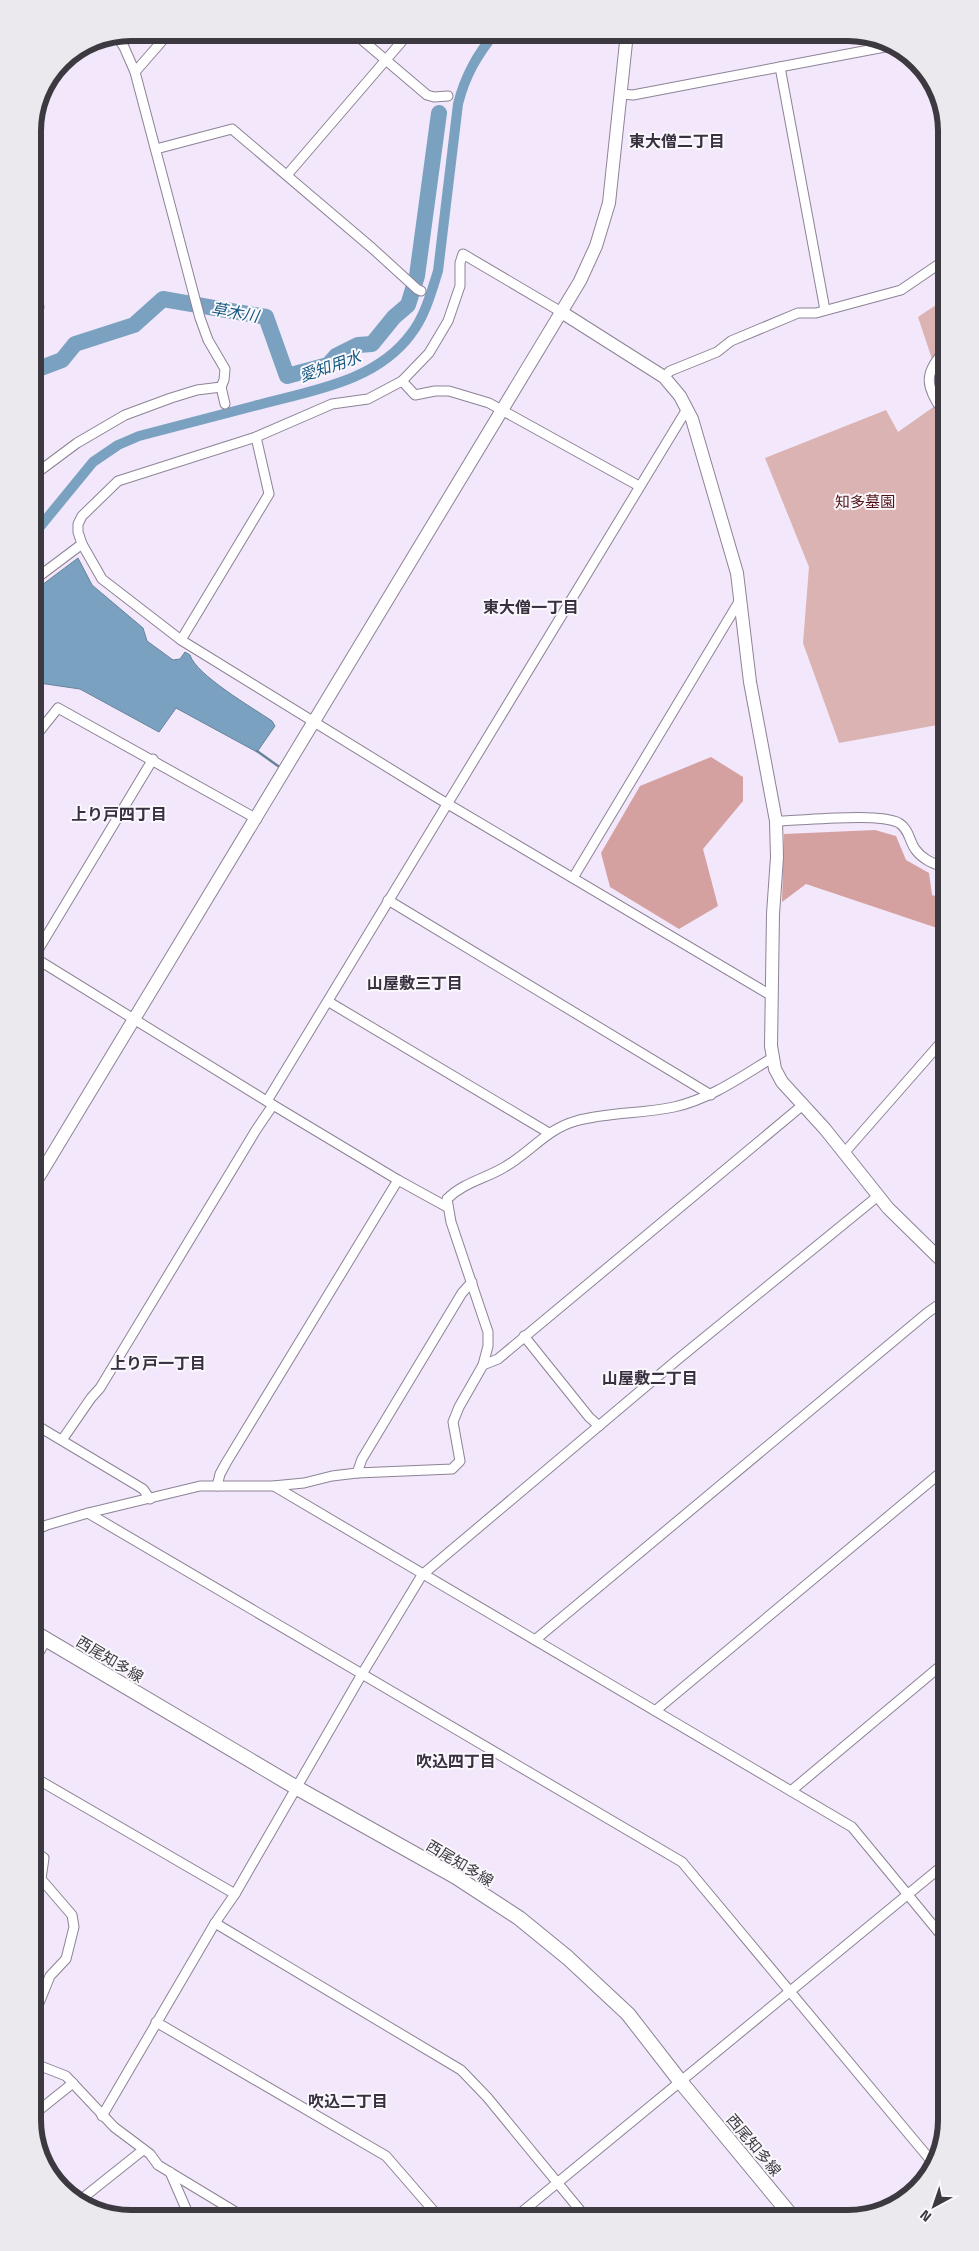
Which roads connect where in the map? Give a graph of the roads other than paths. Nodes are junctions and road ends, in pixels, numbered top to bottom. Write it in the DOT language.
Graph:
graph roads {
  1 [pos="161,41"];
  2 [pos="363,41"];
  3 [pos="402,41"];
  4 [pos="626,41"];
  5 [pos="121,42"];
  6 [pos="881,48"];
  7 [pos="386,60"];
  8 [pos="780,67"];
  9 [pos="135,72"];
  10 [pos="621,94"];
  11 [pos="448,96"];
  12 [pos="156,149"];
  13 [pos="287,175"];
  14 [pos="938,265"];
  15 [pos="421,291"];
  16 [pos="825,310"];
  17 [pos="563,313"];
  18 [pos="938,359"];
  19 [pos="664,377"];
  20 [pos="402,381"];
  21 [pos="220,387"];
  22 [pos="938,403"];
  23 [pos="225,404"];
  24 [pos="502,409"];
  25 [pos="687,410"];
  26 [pos="256,437"];
  27 [pos="41,470"];
  28 [pos="639,486"];
  29 [pos="82,544"];
  30 [pos="41,575"];
  31 [pos="741,598"];
  32 [pos="181,640"];
  33 [pos="314,722"];
  34 [pos="41,729"];
  35 [pos="153,760"];
  36 [pos="448,802"];
  37 [pos="257,819"];
  38 [pos="776,821"];
  39 [pos="938,866"];
  40 [pos="573,878"];
  41 [pos="388,900"];
  42 [pos="41,946"];
  43 [pos="41,960"];
  44 [pos="772,996"];
  45 [pos="328,1002"];
  46 [pos="134,1020"];
  47 [pos="938,1046"];
  48 [pos="772,1058"];
  49 [pos="710,1095"];
  50 [pos="270,1103"];
  51 [pos="804,1104"];
  52 [pos="549,1133"];
  53 [pos="845,1152"];
  54 [pos="41,1173"];
  55 [pos="398,1180"];
  56 [pos="878,1196"];
  57 [pos="447,1207"];
  58 [pos="938,1256"];
  59 [pos="472,1282"];
  60 [pos="938,1306"];
  61 [pos="524,1336"];
  62 [pos="483,1365"];
  63 [pos="599,1426"];
  64 [pos="41,1428"];
  65 [pos="62,1440"];
  66 [pos="357,1473"];
  67 [pos="938,1475"];
  68 [pos="217,1486"];
  69 [pos="273,1486"];
  70 [pos="150,1499"];
  71 [pos="88,1513"];
  72 [pos="41,1527"];
  73 [pos="422,1575"];
  74 [pos="41,1637"];
  75 [pos="535,1640"];
  76 [pos="938,1668"];
  77 [pos="362,1674"];
  78 [pos="655,1710"];
  79 [pos="41,1781"];
  80 [pos="297,1788"];
  81 [pos="791,1791"];
  82 [pos="41,1855"];
  83 [pos="938,1870"];
  84 [pos="41,1874"];
  85 [pos="41,1880"];
  86 [pos="235,1894"];
  87 [pos="907,1895"];
  88 [pos="215,1923"];
  89 [pos="938,1932"];
  90 [pos="41,1984"];
  91 [pos="791,1991"];
  92 [pos="156,2022"];
  93 [pos="41,2066"];
  94 [pos="680,2081"];
  95 [pos="73,2083"];
  96 [pos="41,2109"];
  97 [pos="102,2116"];
  98 [pos="144,2150"];
  99 [pos="929,2159"];
  100 [pos="169,2172"];
  101 [pos="556,2183"];
  102 [pos="84,2197"];
  103 [pos="186,2210"];
  104 [pos="231,2210"];
  105 [pos="433,2210"];
  106 [pos="524,2210"];
  107 [pos="580,2210"];
  108 [pos="787,2210"];
  1 -- 9 [label="street"];
  2 -- 7 [label="street"];
  3 -- 7 [label="street"];
  4 -- 10 [label="street"];
  5 -- 9 [label="street"];
  6 -- 8 [label="street"];
  7 -- 11 [label="street"];
  7 -- 13 [label="street"];
  8 -- 10 [label="street"];
  8 -- 16 [label="street"];
  9 -- 12 [label="street"];
  10 -- 17 [label="street"];
  12 -- 13 [label="street"];
  12 -- 21 [label="street"];
  13 -- 15 [label="street"];
  14 -- 16 [label="street"];
  16 -- 19 [label="street"];
  17 -- 19 [label="street"];
  17 -- 20 [label="street"];
  17 -- 24 [label="street"];
  18 -- 22 [label="street"];
  19 -- 25 [label="street"];
  20 -- 24 [label="street"];
  20 -- 26 [label="street"];
  21 -- 23 [label="street"];
  21 -- 27 [label="street"];
  24 -- 28 [label="street"];
  24 -- 33 [label="street"];
  25 -- 28 [label="street"];
  25 -- 31 [label="street"];
  26 -- 29 [label="street"];
  26 -- 32 [label="street"];
  28 -- 36 [label="street"];
  29 -- 30 [label="street"];
  29 -- 32 [label="street"];
  31 -- 38 [label="street"];
  31 -- 40 [label="street"];
  32 -- 33 [label="street"];
  33 -- 36 [label="street"];
  33 -- 37 [label="street"];
  34 -- 35 [label="street"];
  35 -- 37 [label="street"];
  35 -- 42 [label="street"];
  36 -- 40 [label="street"];
  36 -- 41 [label="street"];
  37 -- 46 [label="street"];
  38 -- 39 [label="street"];
  38 -- 44 [label="street"];
  40 -- 44 [label="street"];
  41 -- 45 [label="street"];
  41 -- 49 [label="street"];
  43 -- 46 [label="street"];
  44 -- 48 [label="street"];
  45 -- 50 [label="street"];
  45 -- 52 [label="street"];
  46 -- 50 [label="street"];
  46 -- 54 [label="street"];
  47 -- 53 [label="street"];
  48 -- 49 [label="street"];
  48 -- 51 [label="street"];
  49 -- 52 [label="street"];
  50 -- 55 [label="street"];
  50 -- 65 [label="street"];
  51 -- 53 [label="street"];
  51 -- 61 [label="street"];
  52 -- 57 [label="street"];
  53 -- 56 [label="street"];
  55 -- 57 [label="street"];
  55 -- 68 [label="street"];
  56 -- 58 [label="street"];
  56 -- 63 [label="street"];
  57 -- 59 [label="street"];
  59 -- 62 [label="street"];
  59 -- 66 [label="street"];
  60 -- 75 [label="street"];
  61 -- 62 [label="street"];
  61 -- 63 [label="street"];
  62 -- 66 [label="street"];
  63 -- 73 [label="street"];
  64 -- 65 [label="street"];
  65 -- 70 [label="street"];
  66 -- 69 [label="street"];
  67 -- 78 [label="street"];
  68 -- 69 [label="street"];
  68 -- 70 [label="street"];
  69 -- 73 [label="street"];
  70 -- 71 [label="street"];
  71 -- 72 [label="street"];
  71 -- 77 [label="street"];
  73 -- 75 [label="street"];
  73 -- 77 [label="street"];
  74 -- 80 [label="main road, 西尾知多線"];
  75 -- 78 [label="street"];
  76 -- 81 [label="street"];
  77 -- 80 [label="street"];
  77 -- 91 [label="street"];
  78 -- 81 [label="street"];
  79 -- 86 [label="street"];
  80 -- 86 [label="street"];
  80 -- 94 [label="main road, 西尾知多線"];
  81 -- 87 [label="street"];
  82 -- 84 [label="street"];
  83 -- 87 [label="street"];
  85 -- 90 [label="street"];
  86 -- 88 [label="street"];
  87 -- 89 [label="street"];
  87 -- 91 [label="street"];
  88 -- 92 [label="street"];
  88 -- 101 [label="street"];
  91 -- 94 [label="street"];
  91 -- 99 [label="street"];
  92 -- 97 [label="street"];
  92 -- 105 [label="street"];
  93 -- 95 [label="street"];
  94 -- 101 [label="street"];
  94 -- 108 [label="main road, 西尾知多線"];
  95 -- 96 [label="street"];
  95 -- 97 [label="street"];
  97 -- 98 [label="street"];
  98 -- 100 [label="street"];
  98 -- 102 [label="street"];
  100 -- 103 [label="street"];
  100 -- 104 [label="street"];
  101 -- 106 [label="street"];
  101 -- 107 [label="street"];
}
